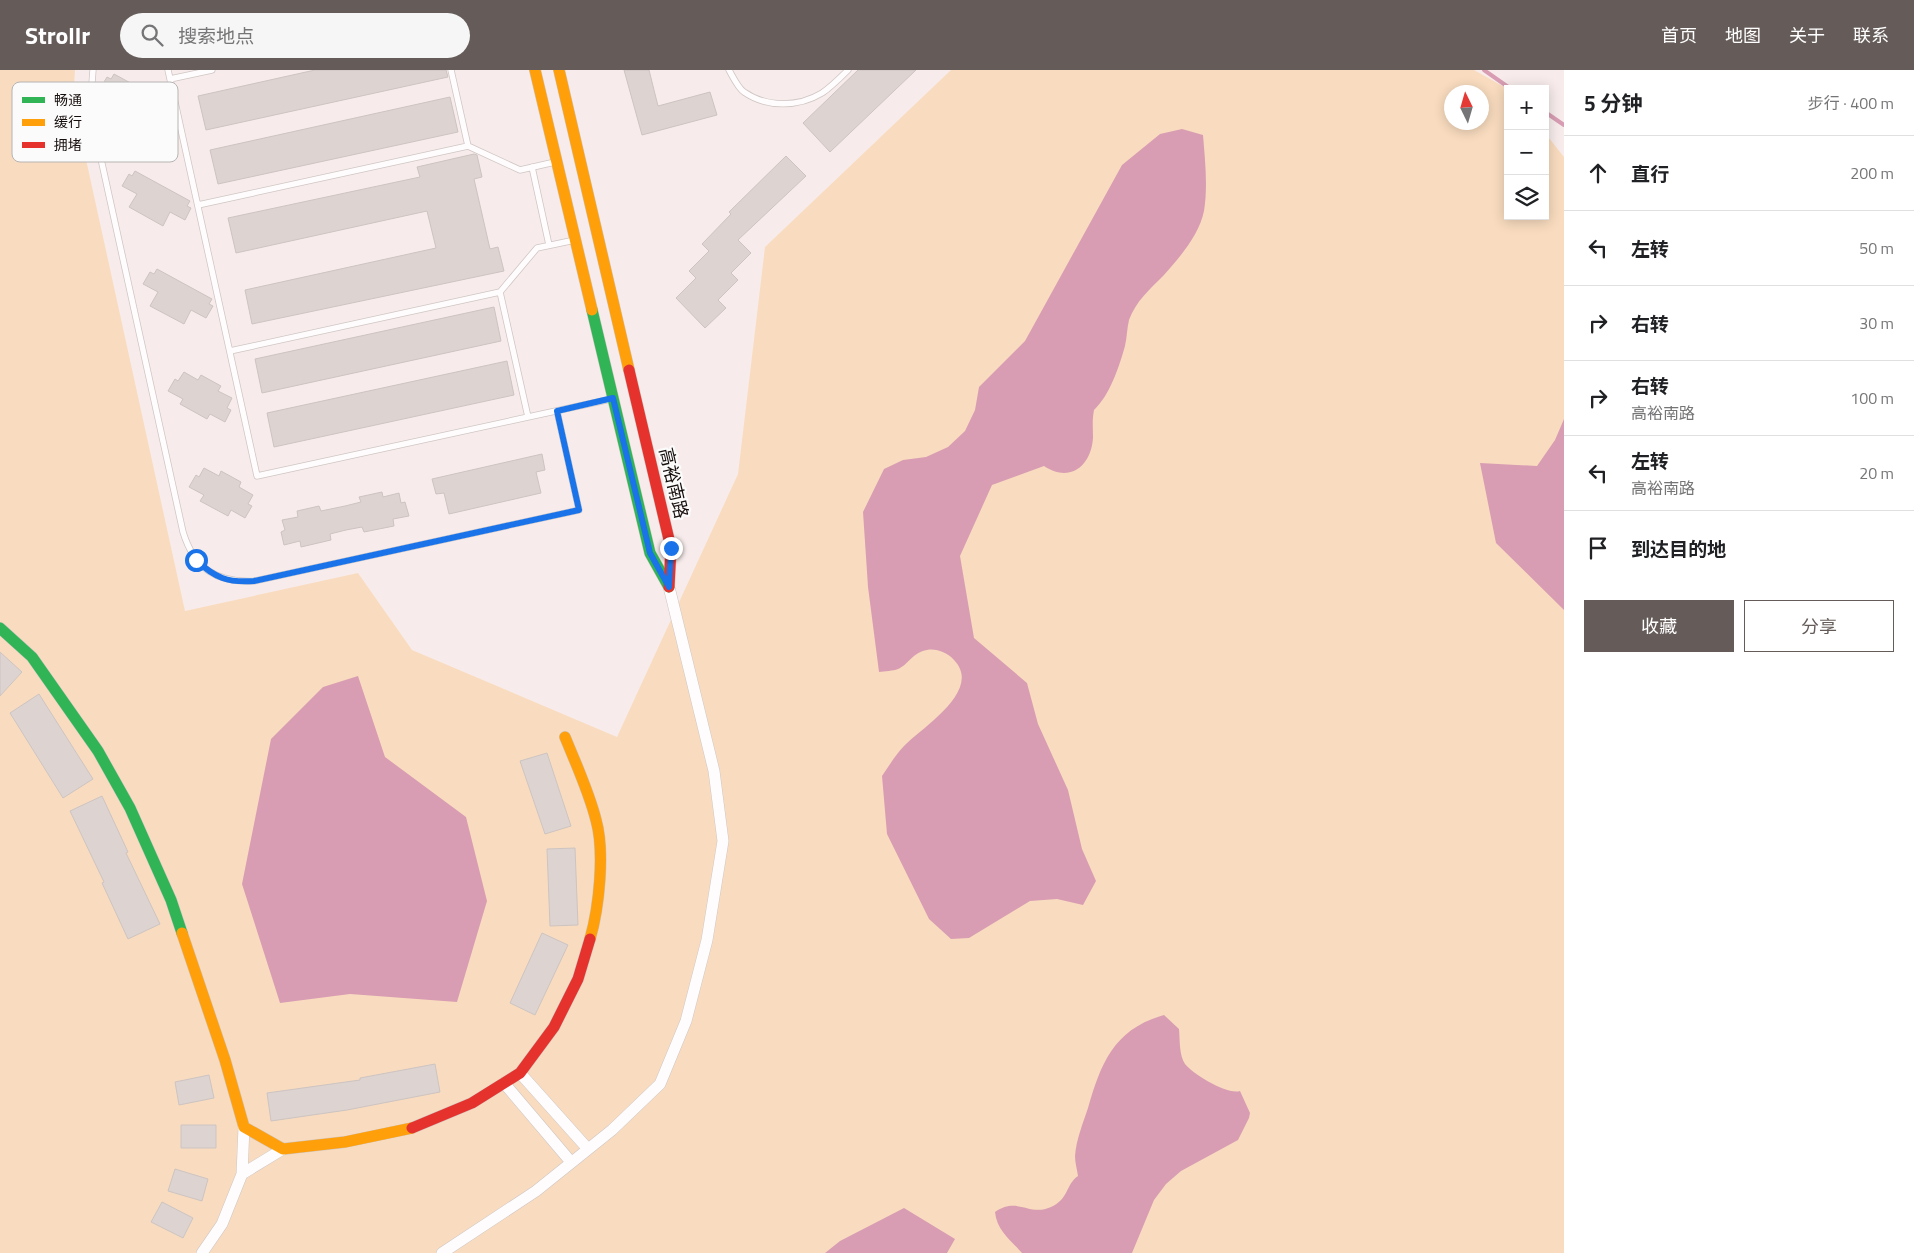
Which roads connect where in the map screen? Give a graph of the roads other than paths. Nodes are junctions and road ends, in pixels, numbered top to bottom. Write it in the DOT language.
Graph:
graph roads {
  1 [pos="168,70"];
  2 [pos="212,70"];
  3 [pos="452,70"];
  4 [pos="535,70"];
  5 [pos="559,70"];
  6 [pos="729,70"];
  7 [pos="848,70"];
  8 [pos="170,79"];
  9 [pos="171,82"];
  10 [pos="178,115"];
  11 [pos="468,146"];
  12 [pos="102,162"];
  13 [pos="557,162"];
  14 [pos="532,168"];
  15 [pos="198,205"];
  16 [pos="576,240"];
  17 [pos="549,245"];
  18 [pos="500,292"];
  19 [pos="230,351"];
  20 [pos="613,398"];
  21 [pos="557,411"];
  22 [pos="528,417"];
  23 [pos="669,587"];
  24 [pos="0,628"];
  25 [pos="565,737"];
  26 [pos="520,1073"];
  27 [pos="504,1084"];
  28 [pos="244,1127"];
  29 [pos="283,1149"];
  30 [pos="588,1149"];
  31 [pos="571,1162"];
  32 [pos="242,1174"];
  33 [pos="202,1253"];
  34 [pos="442,1253"];
  1 -- 8 [label="lane"];
  2 -- 8 [label="lane"];
  3 -- 11 [label="lane"];
  4 -- 13 [label="street"];
  5 -- 23 [label="street, 高裕南路"];
  6 -- 7 [label="lane"];
  8 -- 9 [label="lane"];
  10 -- 15 [label="lane"];
  11 -- 14 [label="lane"];
  11 -- 15 [label="lane"];
  12 -- 21 [label="lane"];
  13 -- 14 [label="lane"];
  13 -- 16 [label="street"];
  14 -- 17 [label="lane"];
  15 -- 19 [label="lane"];
  16 -- 17 [label="lane"];
  16 -- 20 [label="street"];
  17 -- 18 [label="lane"];
  18 -- 19 [label="lane"];
  18 -- 22 [label="lane"];
  19 -- 22 [label="lane"];
  20 -- 21 [label="lane"];
  20 -- 23 [label="street"];
  21 -- 22 [label="lane"];
  23 -- 30 [label="street"];
  24 -- 28 [label="street"];
  25 -- 26 [label="street"];
  26 -- 27 [label="street"];
  26 -- 30 [label="street"];
  27 -- 29 [label="street"];
  27 -- 31 [label="street"];
  28 -- 29 [label="street"];
  28 -- 32 [label="street"];
  29 -- 32 [label="street"];
  30 -- 31 [label="street"];
  31 -- 34 [label="street"];
  32 -- 33 [label="street"];
}
